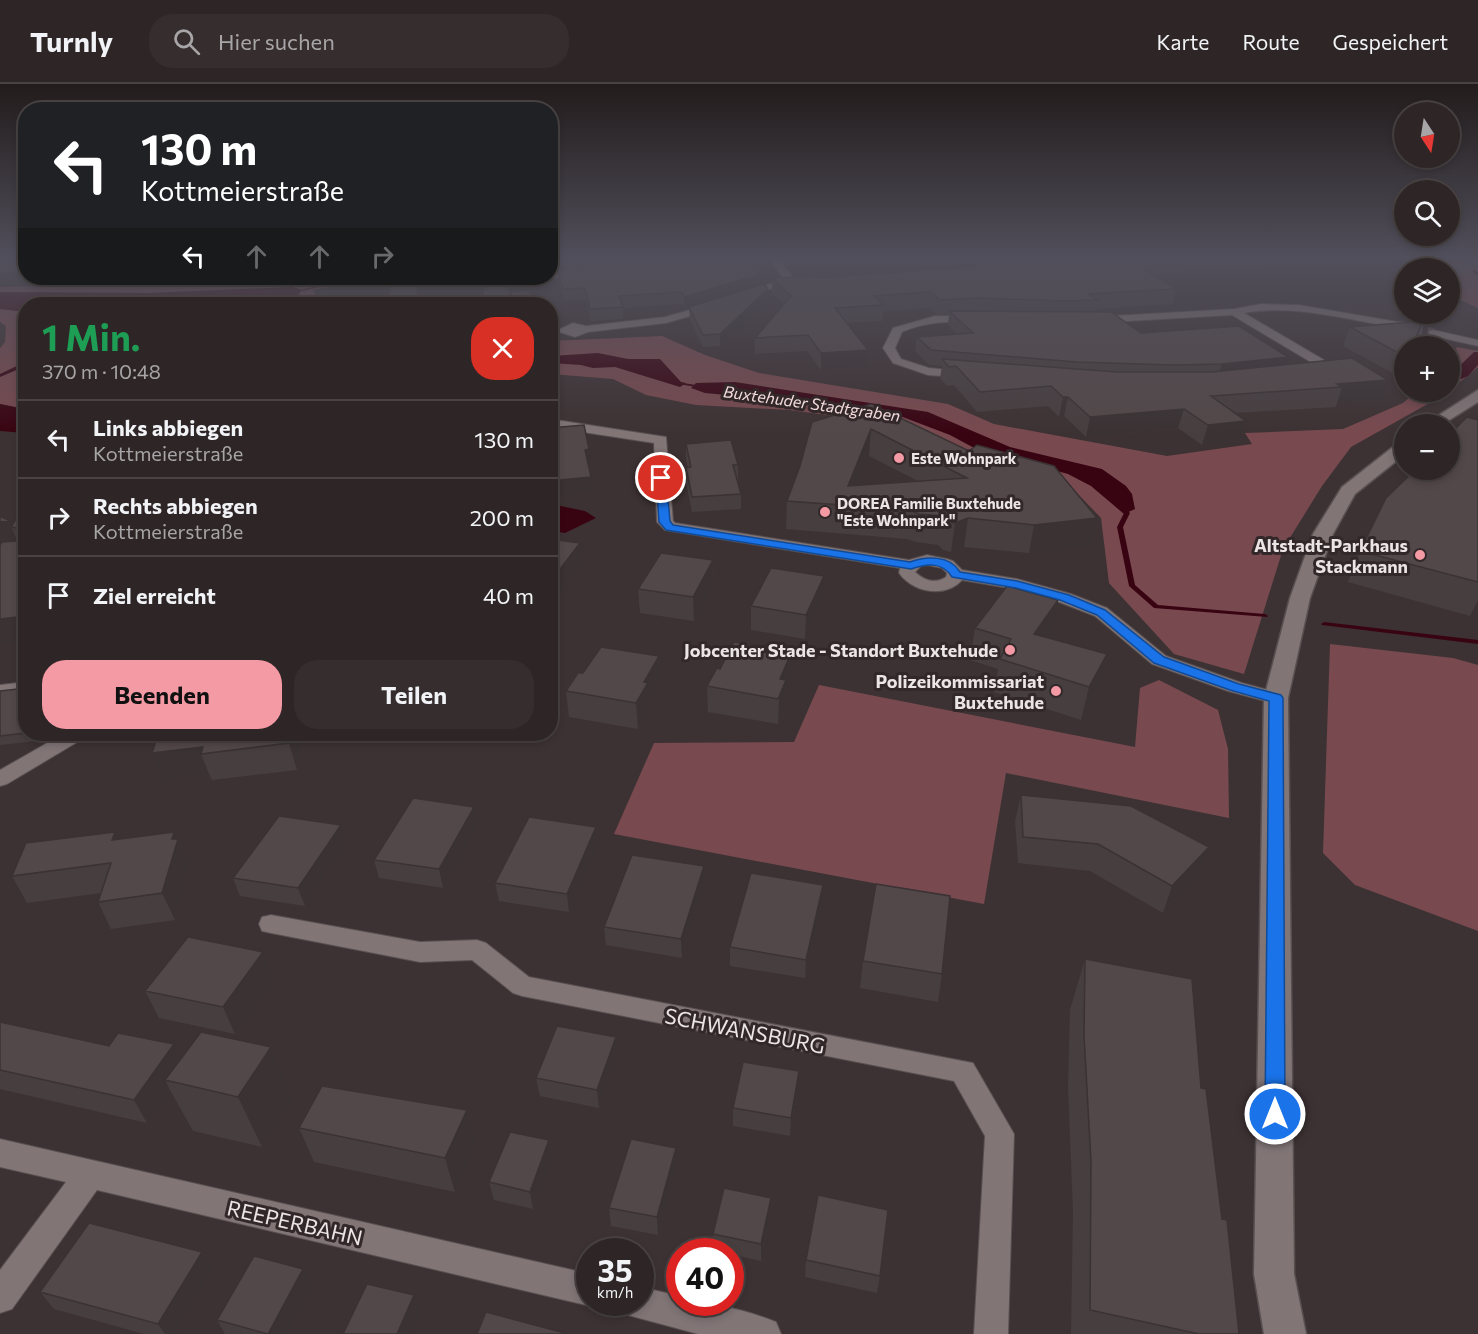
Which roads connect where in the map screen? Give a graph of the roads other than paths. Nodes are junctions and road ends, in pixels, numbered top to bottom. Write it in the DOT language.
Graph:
graph roads {
  1 [pos="677,316"];
  2 [pos="1152,316"];
  3 [pos="1241,316"];
  4 [pos="1348,316"];
  5 [pos="990,320"];
  6 [pos="1082,320"];
  7 [pos="1398,325"];
  8 [pos="586,330"];
  9 [pos="1433,333"];
  10 [pos="1476,343"];
  11 [pos="978,375"];
  12 [pos="1293,377"];
  13 [pos="1478,395"];
  14 [pos="1449,414"];
  15 [pos="558,424"];
  16 [pos="1394,455"];
  17 [pos="911,565"];
  18 [pos="956,574"];
  19 [pos="18,689"];
  20 [pos="0,691"];
  21 [pos="1276,698"];
  22 [pos="64,741"];
  23 [pos="0,779"];
  24 [pos="271,924"];
  25 [pos="0,1153"];
  26 [pos="90,1175"];
  27 [pos="576,1287"];
  28 [pos="0,1297"];
  29 [pos="654,1306"];
  30 [pos="764,1334"];
  31 [pos="991,1334"];
  32 [pos="1285,1334"];
  1 -- 8 [label="street"];
  2 -- 6 [label="street"];
  3 -- 12 [label="street"];
  4 -- 7 [label="street"];
  5 -- 11 [label="street"];
  9 -- 10 [label="street"];
  13 -- 14 [label="street"];
  15 -- 17 [label="street"];
  16 -- 21 [label="street"];
  17 -- 18 [label="street"];
  17 -- 18 [label="street"];
  18 -- 21 [label="street"];
  19 -- 20 [label="street"];
  21 -- 32 [label="street"];
  22 -- 23 [label="street"];
  24 -- 31 [label="street, SCHWANSBURG"];
  25 -- 26 [label="street, REEPERBAHN"];
  26 -- 27 [label="street, REEPERBAHN"];
  26 -- 28 [label="street"];
  29 -- 30 [label="street"];
}
